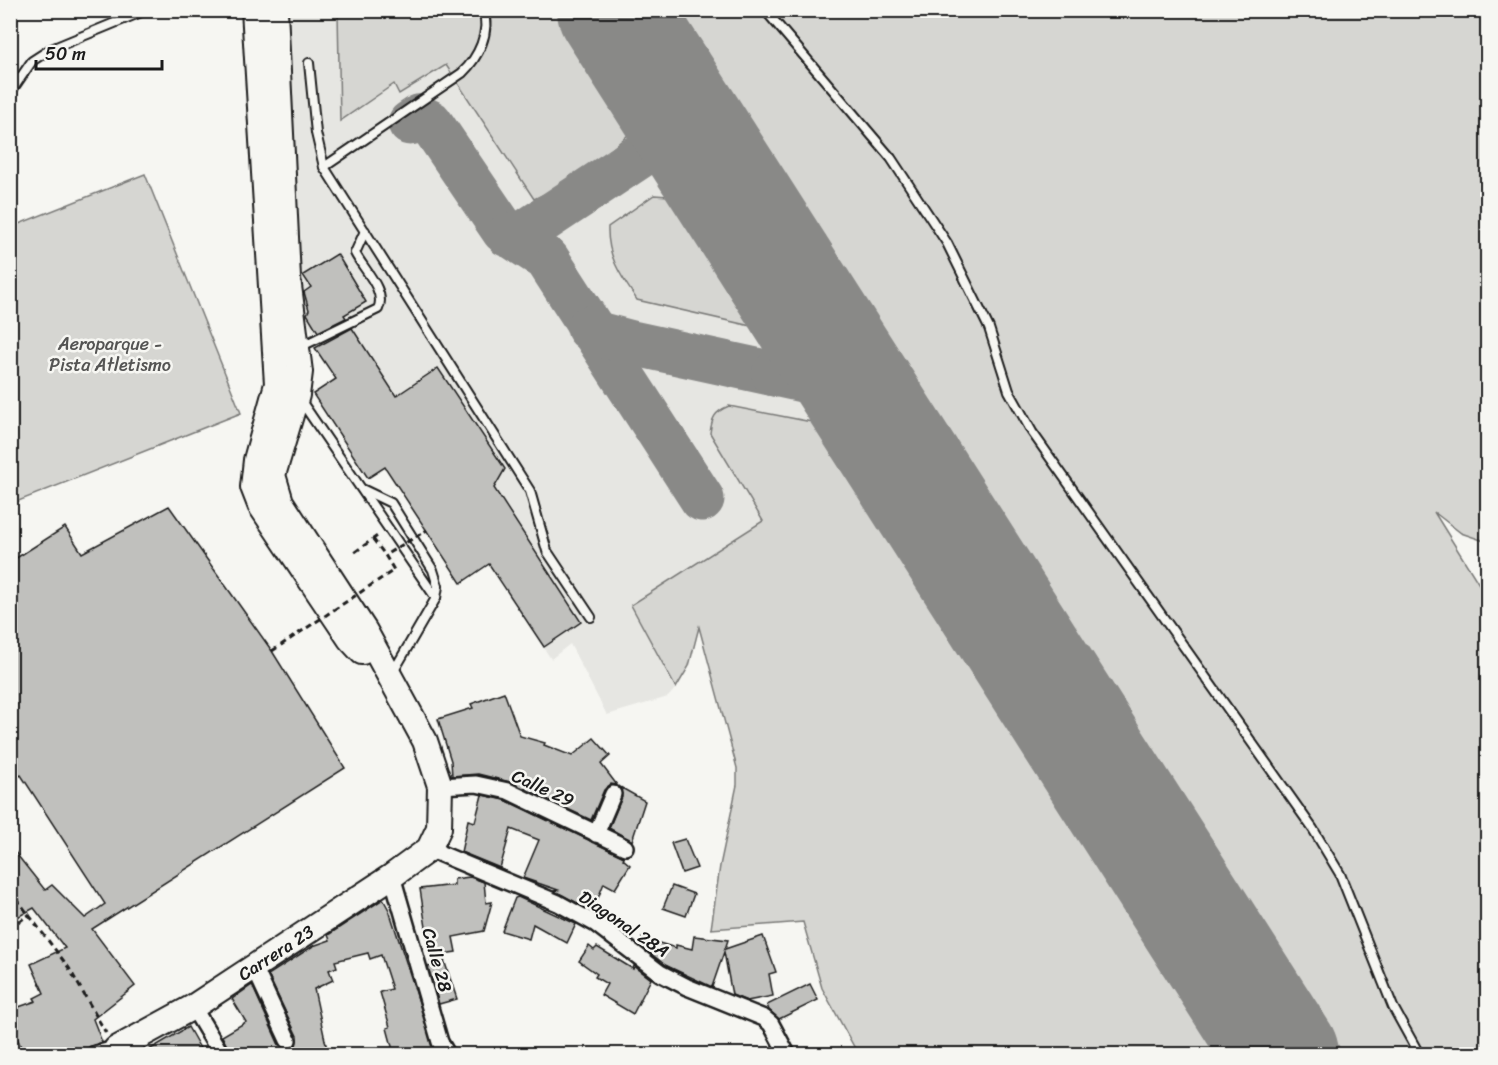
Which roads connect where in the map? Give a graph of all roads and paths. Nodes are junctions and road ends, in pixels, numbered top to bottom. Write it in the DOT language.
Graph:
graph roads {
  1 [pos="146,10"];
  2 [pos="254,10"];
  3 [pos="275,10"];
  4 [pos="483,10"];
  5 [pos="765,10"];
  6 [pos="309,63"];
  7 [pos="10,93"];
  8 [pos="324,167"];
  9 [pos="365,231"];
  10 [pos="298,348"];
  11 [pos="297,395"];
  12 [pos="364,490"];
  13 [pos="388,527"];
  14 [pos="427,530"];
  15 [pos="373,539"];
  16 [pos="355,552"];
  17 [pos="385,555"];
  18 [pos="436,598"];
  19 [pos="591,617"];
  20 [pos="272,651"];
  21 [pos="386,673"];
  22 [pos="440,786"];
  23 [pos="613,794"];
  24 [pos="596,834"];
  25 [pos="434,839"];
  26 [pos="625,847"];
  27 [pos="393,876"];
  28 [pos="10,890"];
  29 [pos="30,914"];
  30 [pos="10,928"];
  31 [pos="254,967"];
  32 [pos="194,1007"];
  33 [pos="288,1040"];
  34 [pos="110,1053"];
  35 [pos="221,1054"];
  36 [pos="447,1054"];
  37 [pos="787,1054"];
  38 [pos="1419,1054"];
  1 -- 7 [label="lane"];
  2 -- 21 [label="main road"];
  3 -- 10 [label="main road"];
  4 -- 8 [label="lane"];
  5 -- 38 [label="lane"];
  6 -- 8 [label="lane"];
  8 -- 9 [label="lane"];
  9 -- 10 [label="lane"];
  9 -- 19 [label="lane"];
  10 -- 11 [label="main road"];
  11 -- 12 [label="lane"];
  11 -- 21 [label="main road"];
  12 -- 13 [label="lane"];
  12 -- 18 [label="lane"];
  13 -- 15 [label="path"];
  13 -- 18 [label="lane"];
  14 -- 17 [label="path, bridge"];
  15 -- 16 [label="path"];
  15 -- 17 [label="path"];
  17 -- 20 [label="path, bridge"];
  18 -- 21 [label="lane"];
  21 -- 22 [label="main road"];
  22 -- 24 [label="street, Calle 29"];
  22 -- 25 [label="main road"];
  23 -- 24 [label="street"];
  24 -- 26 [label="street, Calle 29"];
  25 -- 27 [label="main road, Carrera 23"];
  25 -- 37 [label="street, Diagonal 28A"];
  27 -- 31 [label="main road, Carrera 23"];
  27 -- 36 [label="street, Calle 28"];
  28 -- 29 [label="path"];
  29 -- 30 [label="path"];
  29 -- 34 [label="path"];
  31 -- 32 [label="main road, Carrera 23"];
  31 -- 33 [label="street"];
  32 -- 34 [label="main road, Carrera 23"];
  32 -- 35 [label="street"];
}
